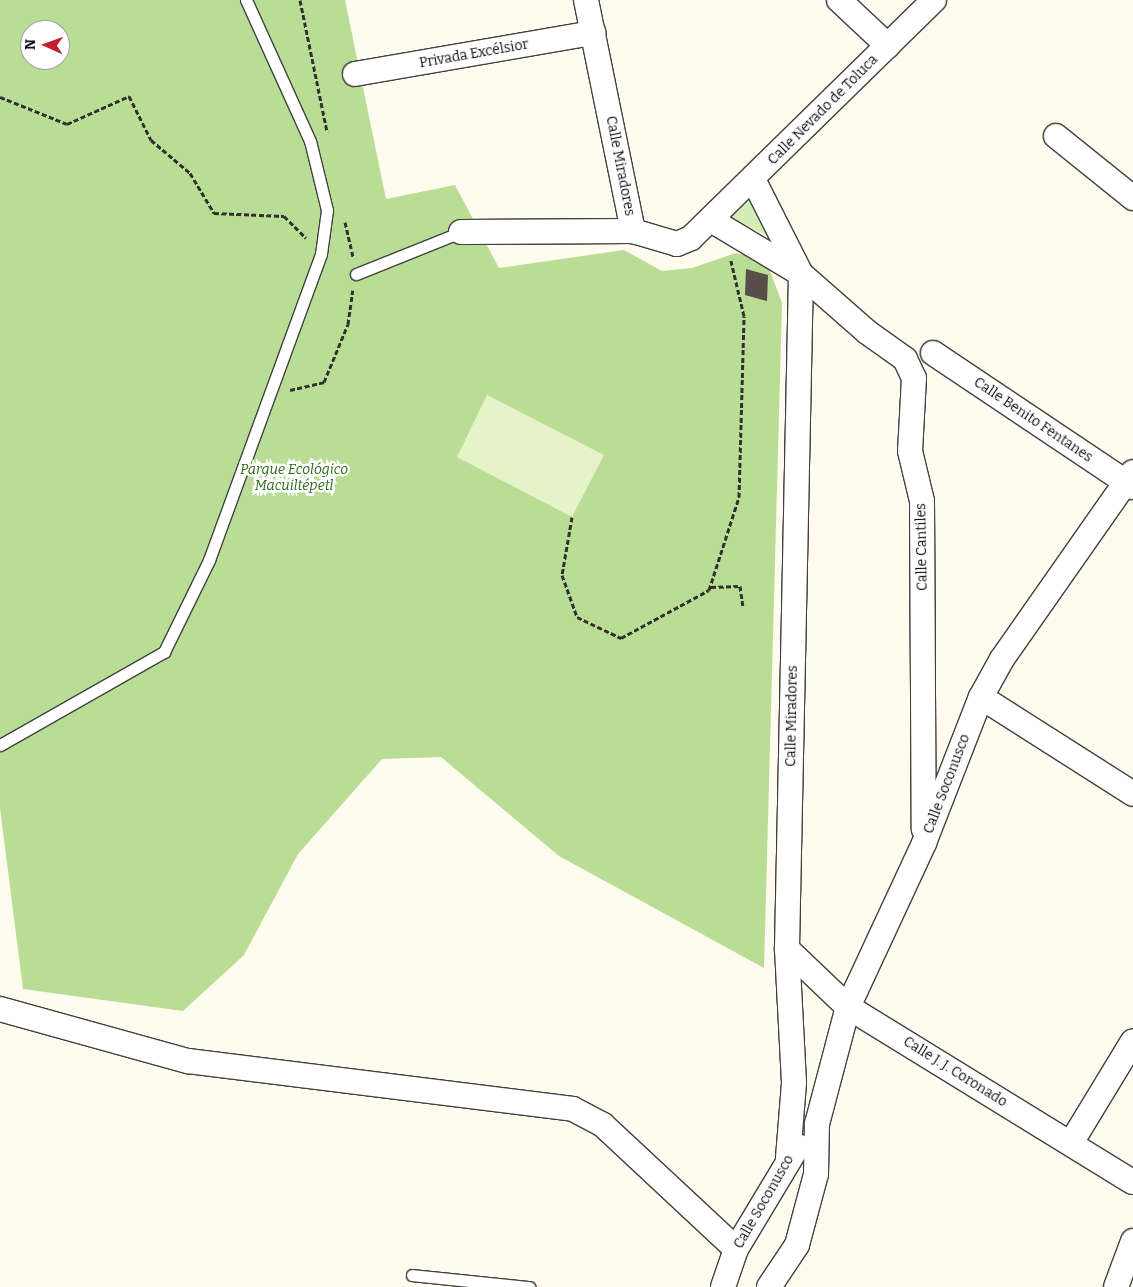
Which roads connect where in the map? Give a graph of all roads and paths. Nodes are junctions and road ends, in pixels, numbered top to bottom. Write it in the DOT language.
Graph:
graph roads {
  1 [pos="246,0"];
  2 [pos="586,0"];
  3 [pos="840,0"];
  4 [pos="934,0"];
  5 [pos="593,33"];
  6 [pos="888,46"];
  7 [pos="355,74"];
  8 [pos="0,96"];
  9 [pos="1056,136"];
  10 [pos="753,179"];
  11 [pos="1133,198"];
  12 [pos="711,220"];
  13 [pos="633,231"];
  14 [pos="461,232"];
  15 [pos="321,254"];
  16 [pos="729,256"];
  17 [pos="356,274"];
  18 [pos="802,274"];
  19 [pos="932,354"];
  20 [pos="1130,480"];
  21 [pos="572,517"];
  22 [pos="711,587"];
  23 [pos="743,607"];
  24 [pos="982,697"];
  25 [pos="0,746"];
  26 [pos="1133,794"];
  27 [pos="924,843"];
  28 [pos="787,949"];
  29 [pos="848,1007"];
  30 [pos="0,1009"];
  31 [pos="1133,1041"];
  32 [pos="817,1124"];
  33 [pos="1071,1143"];
  34 [pos="788,1158"];
  35 [pos="1133,1182"];
  36 [pos="1133,1241"];
  37 [pos="736,1249"];
  38 [pos="412,1275"];
  39 [pos="530,1287"];
  40 [pos="723,1287"];
  41 [pos="769,1287"];
  42 [pos="1116,1287"];
  1 -- 15 [label="lane"];
  2 -- 5 [label="street, Calle Miradores"];
  3 -- 6 [label="street"];
  4 -- 6 [label="street, Calle Nevado de Toluca"];
  5 -- 7 [label="street, Privada Excélsior"];
  5 -- 13 [label="street, Calle Miradores"];
  6 -- 10 [label="street, Calle Nevado de Toluca"];
  8 -- 15 [label="path"];
  9 -- 11 [label="street"];
  10 -- 12 [label="street, Calle Nevado de Toluca"];
  10 -- 18 [label="street, Calle Miradores"];
  12 -- 13 [label="street, Calle Miradores"];
  12 -- 18 [label="street"];
  13 -- 14 [label="street"];
  14 -- 17 [label="lane"];
  15 -- 25 [label="lane"];
  16 -- 22 [label="path"];
  18 -- 27 [label="street, Calle Cantiles"];
  18 -- 28 [label="street, Calle Miradores"];
  19 -- 20 [label="street, Calle Benito Fentanes"];
  20 -- 24 [label="street, Calle Soconusco"];
  21 -- 22 [label="path"];
  22 -- 23 [label="path"];
  24 -- 26 [label="street"];
  24 -- 27 [label="street, Calle Soconusco"];
  27 -- 29 [label="street, Calle Soconusco"];
  28 -- 29 [label="street, Calle J. J. Coronado"];
  28 -- 34 [label="street, Calle Miradores"];
  29 -- 32 [label="street, Calle Soconusco"];
  29 -- 33 [label="street, Calle J. J. Coronado"];
  30 -- 37 [label="street"];
  31 -- 33 [label="street"];
  32 -- 34 [label="street, Calle Soconusco"];
  32 -- 41 [label="street, Calle Soconusco"];
  33 -- 35 [label="street, Calle J. J. Coronado"];
  34 -- 37 [label="street, Calle Soconusco"];
  36 -- 42 [label="street"];
  37 -- 40 [label="street, Calle Soconusco"];
  38 -- 39 [label="lane"];
}
